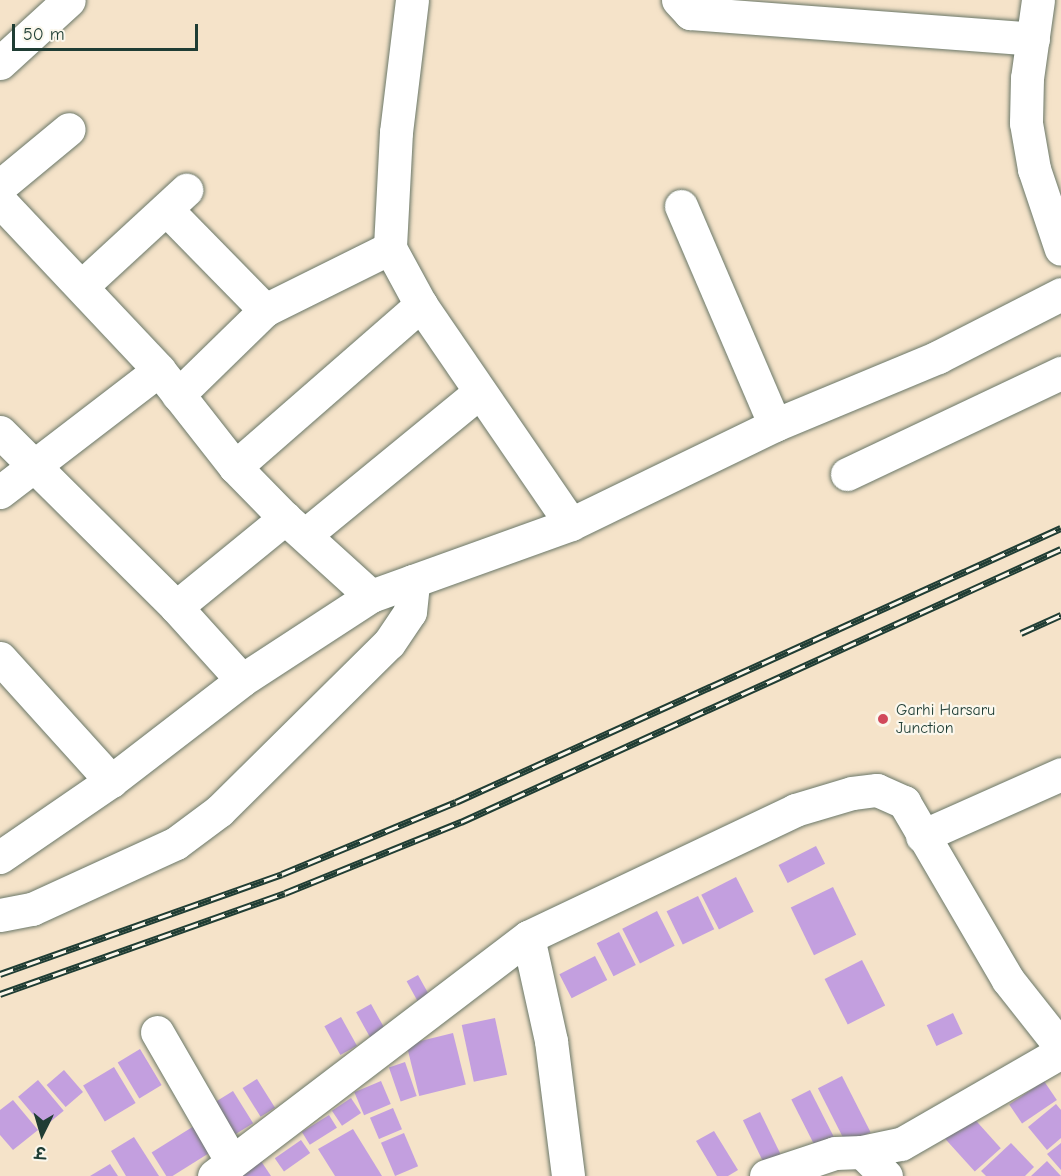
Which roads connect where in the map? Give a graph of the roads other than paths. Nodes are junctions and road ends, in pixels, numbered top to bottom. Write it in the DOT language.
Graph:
graph roads {
  1 [pos="412,0"];
  2 [pos="678,0"];
  3 [pos="1038,0"];
  4 [pos="55,5"];
  5 [pos="1033,39"];
  6 [pos="0,63"];
  7 [pos="69,129"];
  8 [pos="0,186"];
  9 [pos="0,201"];
  10 [pos="681,206"];
  11 [pos="390,248"];
  12 [pos="1061,249"];
  13 [pos="82,286"];
  14 [pos="1061,294"];
  15 [pos="421,305"];
  16 [pos="265,310"];
  17 [pos="1061,373"];
  18 [pos="168,382"];
  19 [pos="480,392"];
  20 [pos="775,425"];
  21 [pos="0,432"];
  22 [pos="32,466"];
  23 [pos="235,467"];
  24 [pos="847,474"];
  25 [pos="0,492"];
  26 [pos="571,524"];
  27 [pos="295,526"];
  28 [pos="413,581"];
  29 [pos="371,596"];
  30 [pos="176,607"];
  31 [pos="0,658"];
  32 [pos="242,680"];
  33 [pos="1061,774"];
  34 [pos="111,781"];
  35 [pos="922,836"];
  36 [pos="0,857"];
  37 [pos="0,915"];
  38 [pos="528,937"];
  39 [pos="157,1032"];
  40 [pos="1061,1049"];
  41 [pos="862,1152"];
  42 [pos="223,1169"];
  43 [pos="568,1176"];
  44 [pos="766,1176"];
  45 [pos="886,1176"];
  1 -- 11 [label="street"];
  2 -- 5 [label="street"];
  3 -- 5 [label="street"];
  4 -- 6 [label="street"];
  5 -- 12 [label="street"];
  7 -- 8 [label="street"];
  9 -- 13 [label="street"];
  10 -- 20 [label="street"];
  11 -- 15 [label="street"];
  11 -- 16 [label="street"];
  13 -- 16 [label="street"];
  13 -- 18 [label="street"];
  14 -- 20 [label="street"];
  15 -- 19 [label="street"];
  15 -- 23 [label="street"];
  16 -- 18 [label="street"];
  17 -- 24 [label="street"];
  18 -- 22 [label="street"];
  18 -- 23 [label="street"];
  19 -- 26 [label="street"];
  19 -- 27 [label="street"];
  20 -- 26 [label="street"];
  21 -- 22 [label="street"];
  22 -- 25 [label="street"];
  22 -- 30 [label="street"];
  23 -- 27 [label="street"];
  26 -- 28 [label="street"];
  27 -- 29 [label="street"];
  27 -- 30 [label="street"];
  28 -- 29 [label="street"];
  28 -- 37 [label="street"];
  29 -- 32 [label="street"];
  30 -- 32 [label="street"];
  31 -- 34 [label="street"];
  32 -- 34 [label="street"];
  33 -- 35 [label="street"];
  34 -- 36 [label="street"];
  35 -- 38 [label="street"];
  35 -- 40 [label="street"];
  38 -- 42 [label="street"];
  38 -- 43 [label="street"];
  39 -- 42 [label="street"];
  40 -- 41 [label="street"];
  41 -- 44 [label="street"];
  41 -- 45 [label="street"];
}
